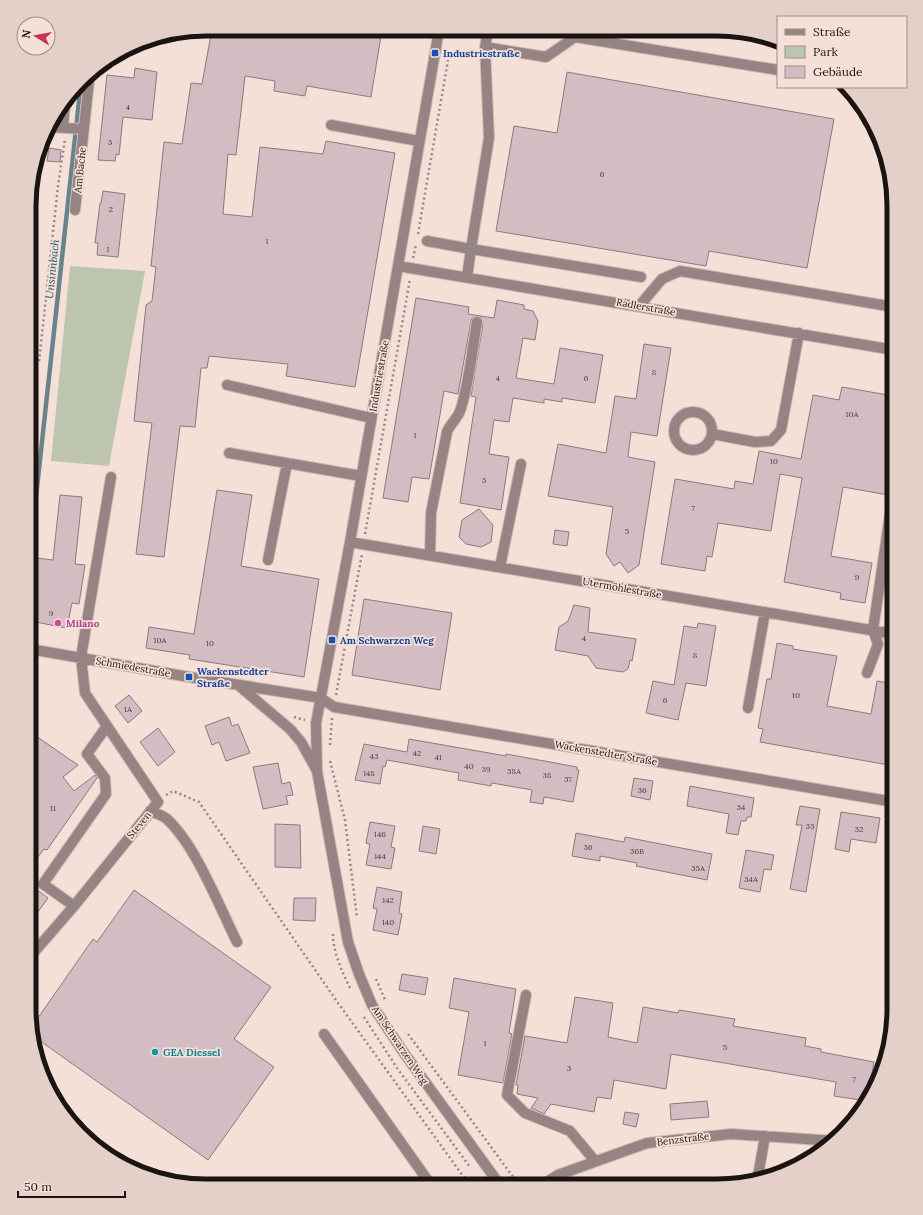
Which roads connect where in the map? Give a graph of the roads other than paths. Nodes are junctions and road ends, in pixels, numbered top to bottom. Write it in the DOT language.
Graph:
graph roads {
  1 [pos="438,36"];
  2 [pos="487,36"];
  3 [pos="574,36"];
  4 [pos="574,36"];
  5 [pos="485,47"];
  6 [pos="777,70"];
  7 [pos="86,86"];
  8 [pos="67,109"];
  9 [pos="331,124"];
  10 [pos="56,127"];
  11 [pos="73,128"];
  12 [pos="419,141"];
  13 [pos="76,210"];
  14 [pos="427,241"];
  15 [pos="471,249"];
  16 [pos="398,266"];
  17 [pos="467,277"];
  18 [pos="641,277"];
  19 [pos="640,306"];
  20 [pos="887,306"];
  21 [pos="477,322"];
  22 [pos="799,333"];
  23 [pos="887,349"];
  24 [pos="228,385"];
  25 [pos="371,418"];
  26 [pos="712,434"];
  27 [pos="229,453"];
  28 [pos="287,463"];
  29 [pos="521,464"];
  30 [pos="361,476"];
  31 [pos="111,477"];
  32 [pos="887,534"];
  33 [pos="350,542"];
  34 [pos="430,555"];
  35 [pos="268,560"];
  36 [pos="500,567"];
  37 [pos="765,612"];
  38 [pos="873,630"];
  39 [pos="887,633"];
  40 [pos="36,649"];
  41 [pos="81,657"];
  42 [pos="867,673"];
  43 [pos="237,685"];
  44 [pos="321,698"];
  45 [pos="748,708"];
  46 [pos="107,726"];
  47 [pos="317,771"];
  48 [pos="887,801"];
  49 [pos="150,811"];
  50 [pos="74,906"];
  51 [pos="237,942"];
  52 [pos="36,949"];
  53 [pos="526,995"];
  54 [pos="324,1034"];
  55 [pos="765,1136"];
  56 [pos="825,1140"];
  57 [pos="595,1161"];
  58 [pos="758,1174"];
  59 [pos="427,1179"];
  60 [pos="496,1179"];
  61 [pos="551,1179"];
  1 -- 12 [label="street, Industriestraße"];
  2 -- 5 [label="street"];
  3 -- 6 [label="street"];
  4 -- 5 [label="street"];
  5 -- 15 [label="street"];
  7 -- 11 [label="street, Am Bache"];
  8 -- 11 [label="street"];
  9 -- 12 [label="street"];
  10 -- 11 [label="street"];
  11 -- 13 [label="street, Am Bache"];
  12 -- 16 [label="street, Industriestraße"];
  14 -- 15 [label="street"];
  15 -- 17 [label="street"];
  15 -- 18 [label="street"];
  16 -- 17 [label="street, Radlerstraße"];
  16 -- 25 [label="street, Industriestraße"];
  17 -- 19 [label="street, Radlerstraße"];
  19 -- 20 [label="street"];
  19 -- 22 [label="street, Radlerstraße"];
  21 -- 34 [label="street"];
  22 -- 23 [label="street, Radlerstraße"];
  22 -- 26 [label="street"];
  24 -- 25 [label="street"];
  25 -- 30 [label="street, Industriestraße"];
  27 -- 28 [label="street"];
  28 -- 30 [label="street"];
  28 -- 35 [label="street"];
  29 -- 36 [label="street"];
  30 -- 33 [label="street, Industriestraße"];
  31 -- 41 [label="street, Steven"];
  32 -- 38 [label="street"];
  33 -- 34 [label="street, Utermöhlestraße"];
  33 -- 44 [label="street, Industriestraße"];
  34 -- 36 [label="street, Utermöhlestraße"];
  36 -- 37 [label="street, Utermöhlestraße"];
  37 -- 38 [label="street, Utermöhlestraße"];
  37 -- 45 [label="street"];
  38 -- 39 [label="street, Utermöhlestraße"];
  38 -- 42 [label="street"];
  40 -- 41 [label="street, Schmiedestraße"];
  41 -- 43 [label="street, Schmiedestraße"];
  41 -- 46 [label="street, Steven"];
  43 -- 44 [label="street, Schmiedestraße"];
  43 -- 47 [label="street, Schmiedestraße"];
  44 -- 47 [label="street, Am Schwarzen Weg"];
  44 -- 48 [label="street, Wackenstedter Straße"];
  46 -- 49 [label="street, Steven"];
  46 -- 50 [label="street"];
  47 -- 60 [label="street, Am Schwarzen Weg"];
  49 -- 50 [label="street, Steven"];
  49 -- 51 [label="street"];
  50 -- 52 [label="street, Steven"];
  53 -- 57 [label="street"];
  54 -- 59 [label="street"];
  55 -- 56 [label="street, Benzstraße"];
  55 -- 57 [label="street, Benzstraße"];
  55 -- 58 [label="street"];
  57 -- 61 [label="street, Benzstraße"];
}
